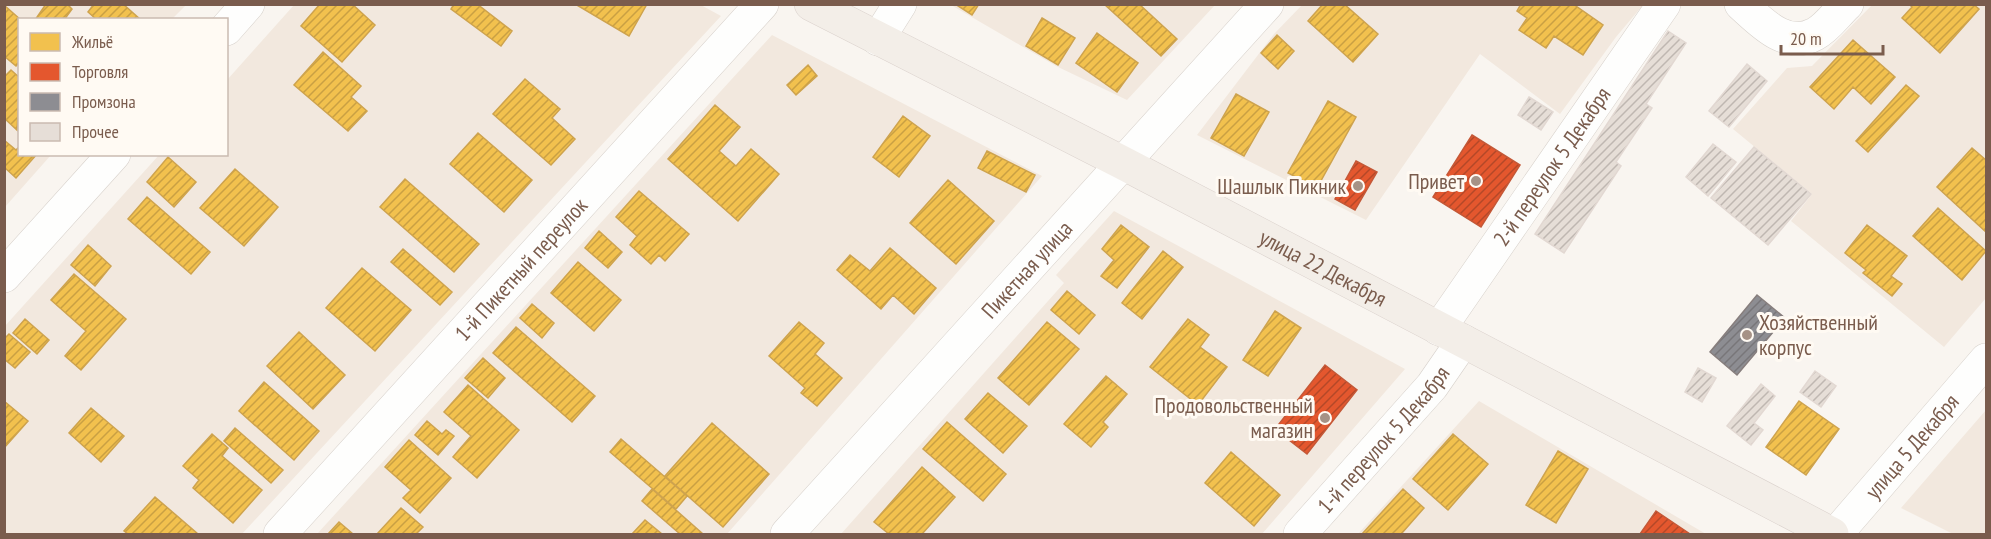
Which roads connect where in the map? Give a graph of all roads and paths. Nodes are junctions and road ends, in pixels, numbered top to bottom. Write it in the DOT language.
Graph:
graph roads {
  1 [pos="248,4"];
  2 [pos="762,4"];
  3 [pos="811,4"];
  4 [pos="900,4"];
  5 [pos="1267,4"];
  6 [pos="1664,4"];
  7 [pos="1741,4"];
  8 [pos="1847,4"];
  9 [pos="228,27"];
  10 [pos="878,39"];
  11 [pos="112,156"];
  12 [pos="1123,163"];
  13 [pos="4,276"];
  14 [pos="1451,335"];
  15 [pos="1986,360"];
  16 [pos="1818,532"];
  17 [pos="279,534"];
  18 [pos="787,534"];
  19 [pos="1300,534"];
  1 -- 9 [label="street"];
  2 -- 17 [label="street, 1-й Пикетный переулок"];
  3 -- 10 [label="main road, улица 22 Декабря"];
  4 -- 10 [label="street"];
  5 -- 12 [label="street, Пикетная улица"];
  6 -- 14 [label="street, 2-й переулок 5 Декабря"];
  7 -- 8 [label="street"];
  10 -- 12 [label="main road, улица 22 Декабря"];
  11 -- 13 [label="street"];
  12 -- 14 [label="main road, улица 22 Декабря"];
  12 -- 18 [label="street, Пикетная улица"];
  14 -- 16 [label="main road, улица 22 Декабря"];
  14 -- 19 [label="street, 1-й переулок 5 Декабря"];
  15 -- 16 [label="street, улица 5 Декабря"];
}
